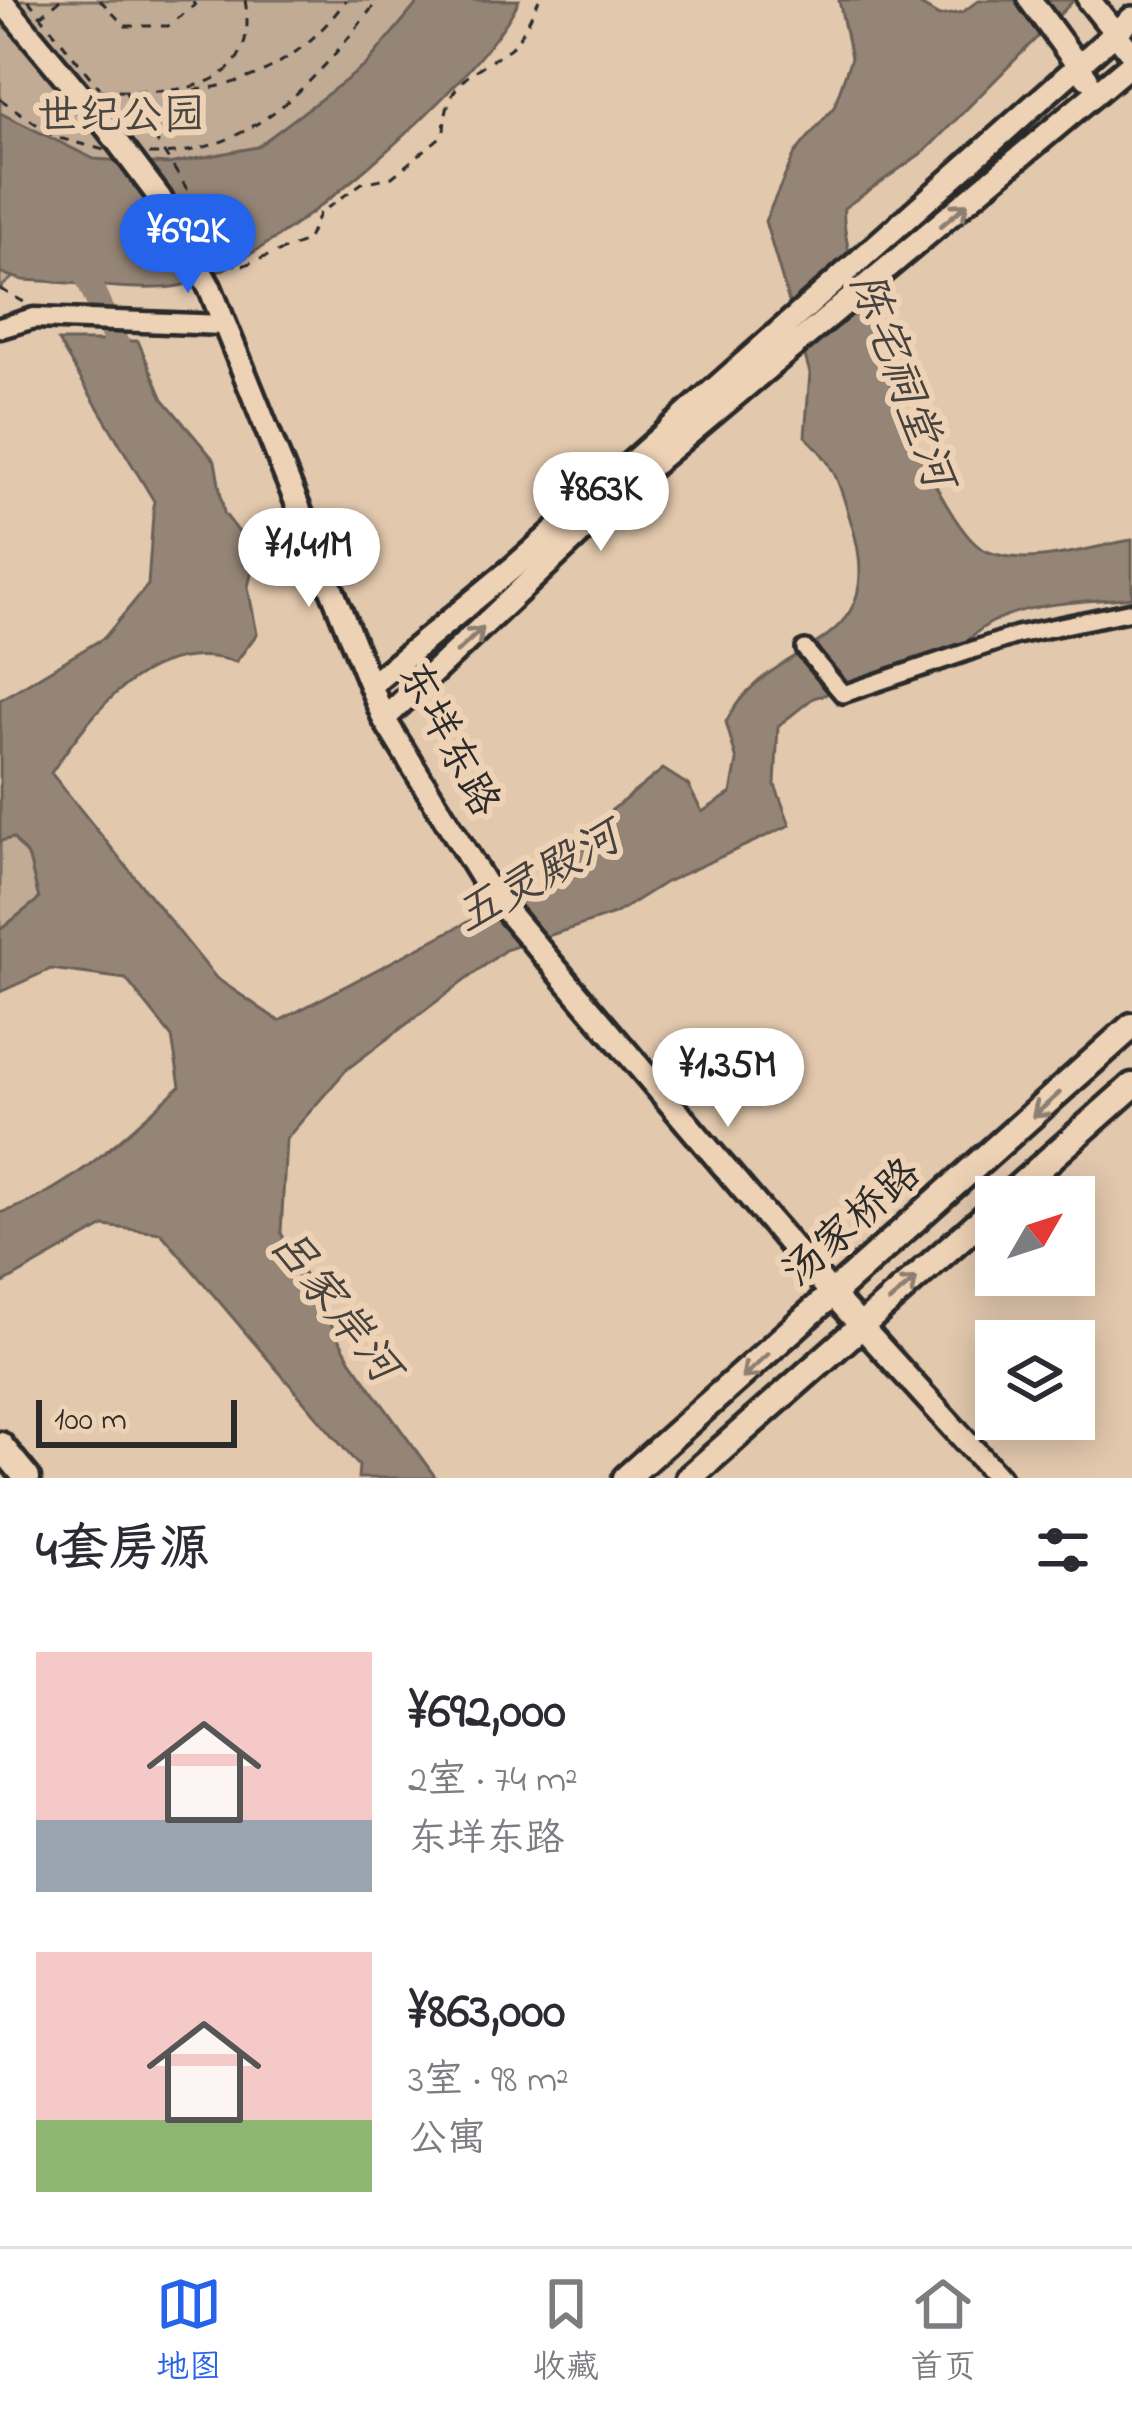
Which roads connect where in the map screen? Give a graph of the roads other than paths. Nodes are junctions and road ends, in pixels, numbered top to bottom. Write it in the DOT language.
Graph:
graph roads {
  1 [pos="1,0"];
  2 [pos="1030,0"];
  3 [pos="1091,3"];
  4 [pos="1124,26"];
  5 [pos="1132,59"];
  6 [pos="1081,69"];
  7 [pos="1098,93"];
  8 [pos="224,325"];
  9 [pos="0,328"];
  10 [pos="1132,611"];
  11 [pos="805,649"];
  12 [pos="371,685"];
  13 [pos="384,719"];
  14 [pos="1132,1026"];
  15 [pos="1132,1086"];
  16 [pos="1031,1176"];
  17 [pos="975,1226"];
  18 [pos="832,1294"];
  19 [pos="861,1326"];
  20 [pos="0,1445"];
  21 [pos="26,1478"];
  22 [pos="626,1478"];
  23 [pos="689,1478"];
  24 [pos="999,1478"];
  1 -- 8 [label="main road, 东垟东路, bridge"];
  2 -- 6 [label="main road"];
  3 -- 4 [label="main road"];
  4 -- 5 [label="main road"];
  4 -- 6 [label="main road"];
  5 -- 7 [label="main road"];
  6 -- 7 [label="main road"];
  6 -- 12 [label="main road"];
  13 -- 7 [label="main road, one-way"];
  8 -- 9 [label="street"];
  8 -- 12 [label="main road, 东垟东路"];
  10 -- 11 [label="street"];
  12 -- 13 [label="main road, 东垟东路"];
  13 -- 18 [label="main road, 东垟东路"];
  14 -- 18 [label="main road, 汤家桥路, one-way"];
  15 -- 16 [label="main road"];
  19 -- 17 [label="main road, 汤家桥路, one-way"];
  18 -- 19 [label="main road, 东垟东路"];
  18 -- 22 [label="main road, 汤家桥路, one-way"];
  19 -- 23 [label="main road, 汤家桥路"];
  19 -- 24 [label="main road, 东垟东路"];
  20 -- 21 [label="main road"];
}
